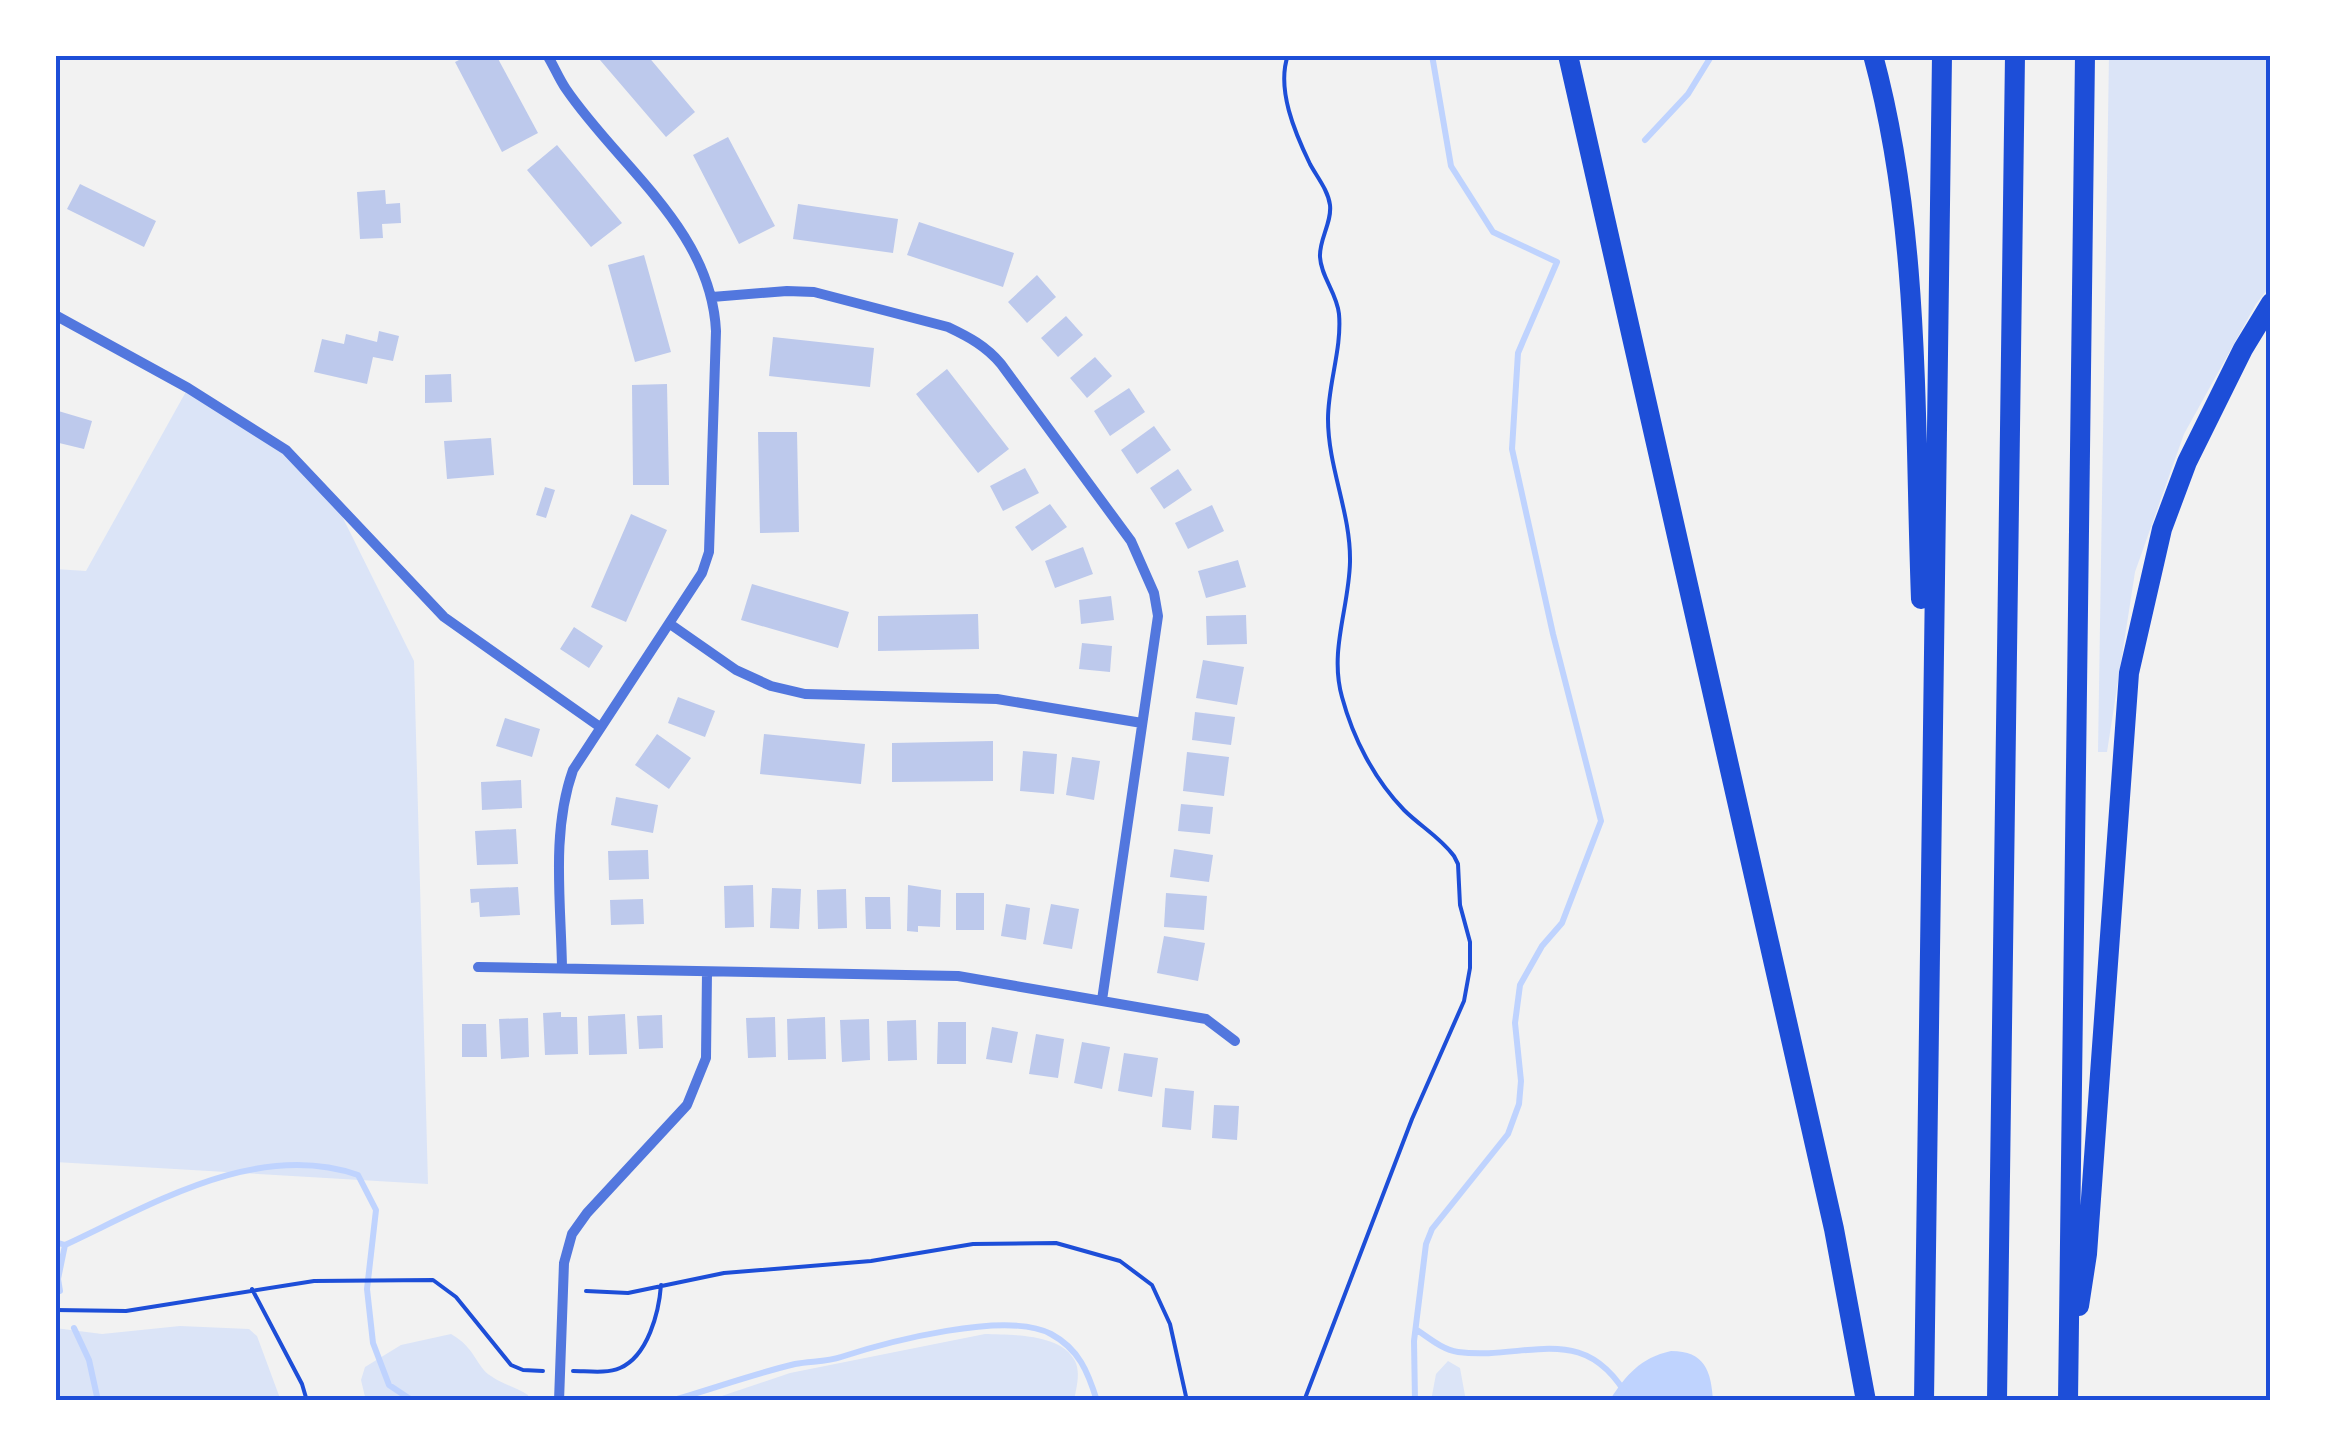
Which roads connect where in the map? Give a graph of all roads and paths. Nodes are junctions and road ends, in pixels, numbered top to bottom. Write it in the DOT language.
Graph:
graph roads {
  1 [pos="547,55"];
  2 [pos="1288,55"];
  3 [pos="1568,55"];
  4 [pos="1873,55"];
  5 [pos="1942,55"];
  6 [pos="2015,55"];
  7 [pos="2085,55"];
  8 [pos="712,297"];
  9 [pos="2271,304"];
  10 [pos="55,315"];
  11 [pos="670,624"];
  12 [pos="1142,723"];
  13 [pos="600,727"];
  14 [pos="1930,819"];
  15 [pos="478,967"];
  16 [pos="562,968"];
  17 [pos="707,972"];
  18 [pos="1102,1000"];
  19 [pos="1235,1041"];
  20 [pos="662,1285"];
  21 [pos="252,1288"];
  22 [pos="586,1291"];
  23 [pos="55,1310"];
  24 [pos="546,1371"];
  25 [pos="561,1371"];
  26 [pos="2068,1391"];
  27 [pos="307,1401"];
  28 [pos="559,1401"];
  29 [pos="1187,1401"];
  30 [pos="1304,1401"];
  31 [pos="1866,1401"];
  32 [pos="1924,1401"];
  33 [pos="1997,1401"];
  1 -- 8 [label="street"];
  2 -- 30 [label="path"];
  3 -- 31 [label="highway"];
  4 -- 14 [label="highway"];
  5 -- 14 [label="highway"];
  6 -- 33 [label="highway"];
  7 -- 26 [label="highway"];
  8 -- 11 [label="street"];
  8 -- 12 [label="street"];
  9 -- 26 [label="highway"];
  10 -- 13 [label="street"];
  11 -- 12 [label="street"];
  11 -- 13 [label="street"];
  12 -- 18 [label="street"];
  13 -- 16 [label="street"];
  14 -- 32 [label="highway"];
  15 -- 16 [label="street"];
  16 -- 17 [label="street"];
  17 -- 18 [label="street"];
  17 -- 28 [label="street"];
  18 -- 19 [label="street"];
  20 -- 22 [label="path"];
  20 -- 25 [label="path"];
  20 -- 29 [label="path"];
  21 -- 23 [label="path"];
  21 -- 24 [label="path"];
  21 -- 27 [label="path"];
}
